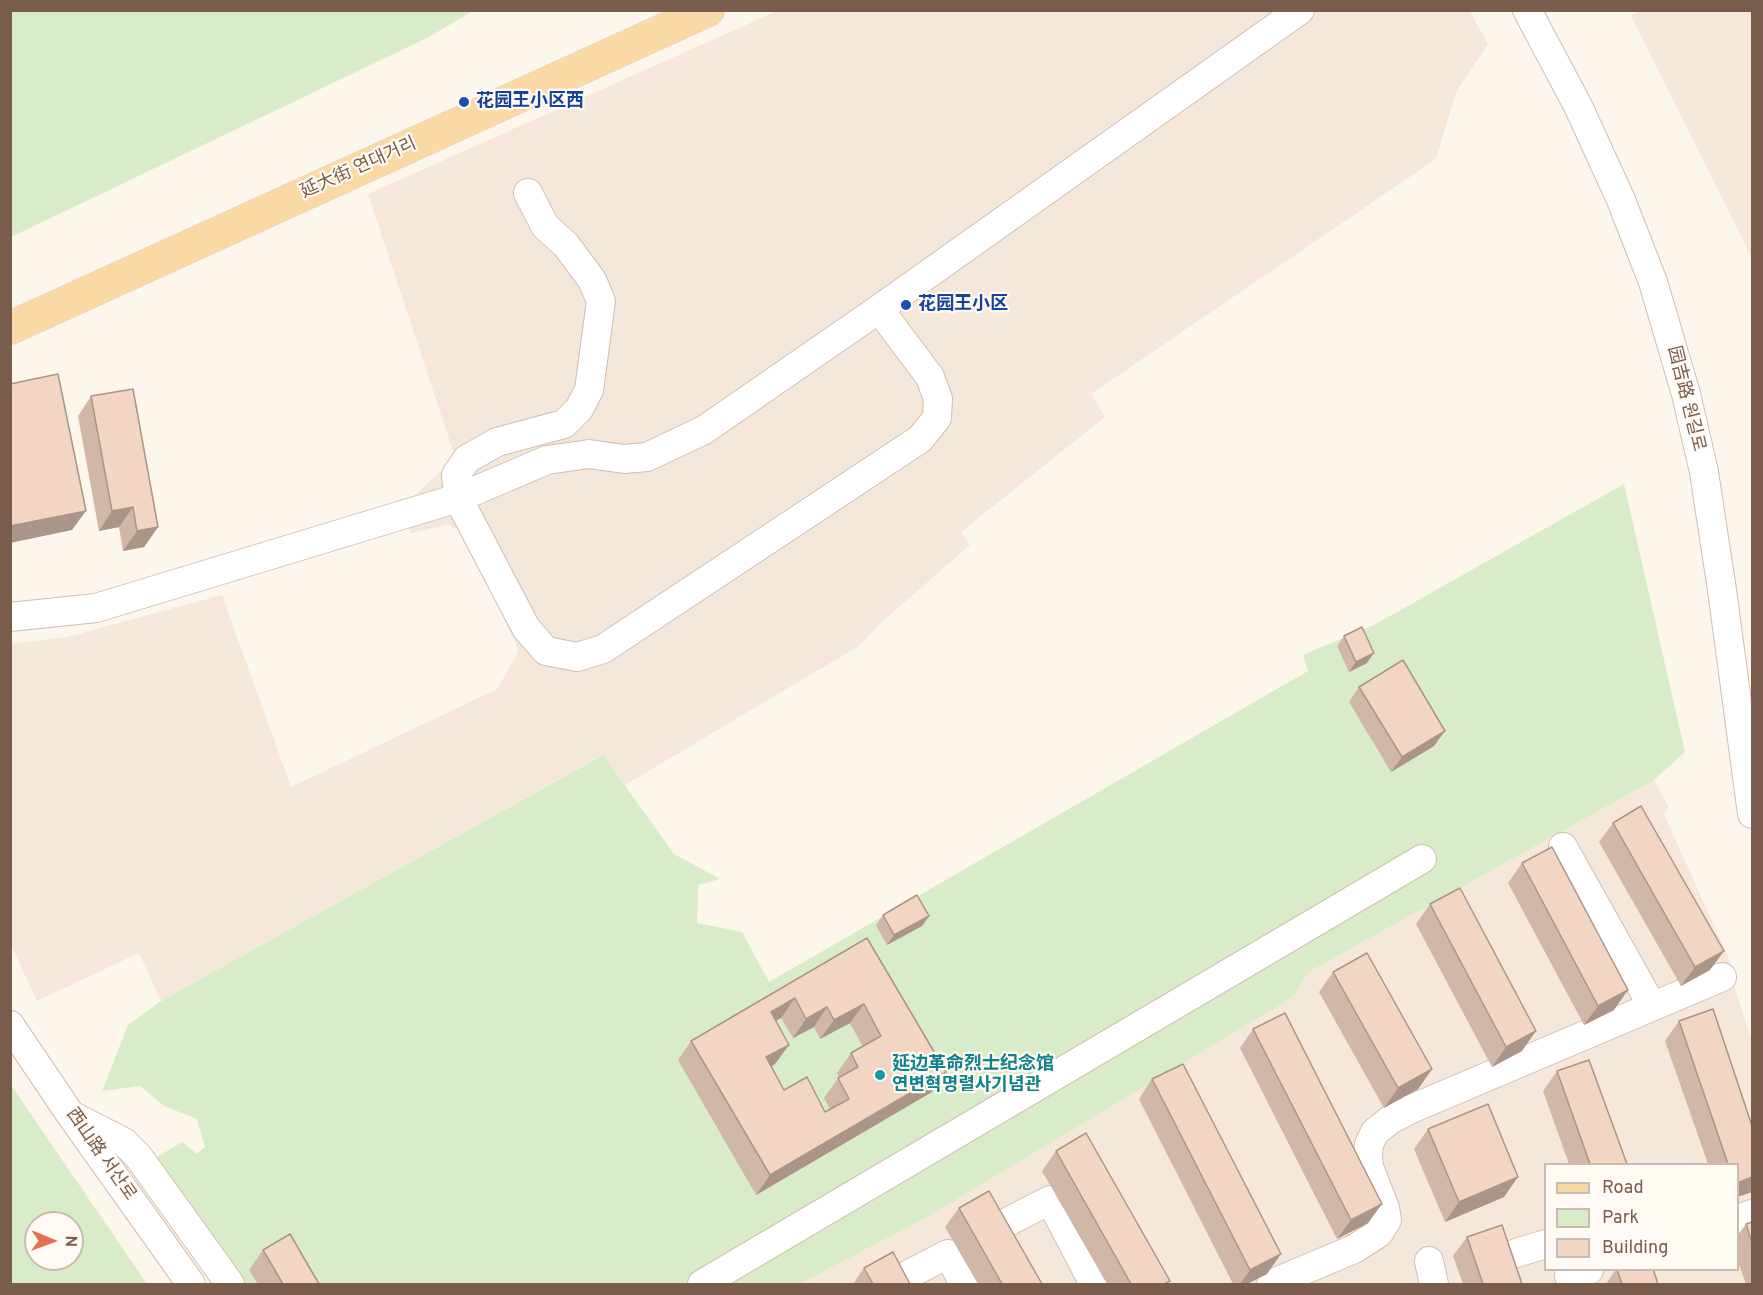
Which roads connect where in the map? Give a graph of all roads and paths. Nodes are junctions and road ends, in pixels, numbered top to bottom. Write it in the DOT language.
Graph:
graph roads {
  1 [pos="708,10"];
  2 [pos="1300,10"];
  3 [pos="1527,10"];
  4 [pos="528,193"];
  5 [pos="879,309"];
  6 [pos="10,328"];
  7 [pos="458,498"];
  8 [pos="10,617"];
  9 [pos="1752,814"];
  10 [pos="1563,847"];
  11 [pos="1422,859"];
  12 [pos="1722,977"];
  13 [pos="1653,1006"];
  14 [pos="10,1025"];
  15 [pos="70,1114"];
  16 [pos="1544,1244"];
  17 [pos="1516,1252"];
  18 [pos="167,1284"];
  19 [pos="191,1284"];
  20 [pos="230,1284"];
  21 [pos="702,1284"];
  22 [pos="893,1284"];
  23 [pos="964,1284"];
  24 [pos="1023,1284"];
  25 [pos="1094,1284"];
  26 [pos="1271,1284"];
  1 -- 6 [label="main road, 延大街 연대거리"];
  2 -- 5 [label="street"];
  3 -- 9 [label="street, 园吉路 원길로"];
  4 -- 7 [label="street"];
  5 -- 7 [label="street"];
  5 -- 7 [label="street"];
  7 -- 8 [label="street"];
  10 -- 13 [label="street"];
  11 -- 21 [label="street"];
  12 -- 13 [label="street"];
  13 -- 26 [label="street"];
  14 -- 15 [label="street, 西山路 서산로"];
  15 -- 18 [label="street"];
  15 -- 19 [label="street, 西山路 서산로"];
  15 -- 20 [label="street"];
  16 -- 17 [label="street"];
  22 -- 23 [label="street"];
  24 -- 25 [label="street"];
}
